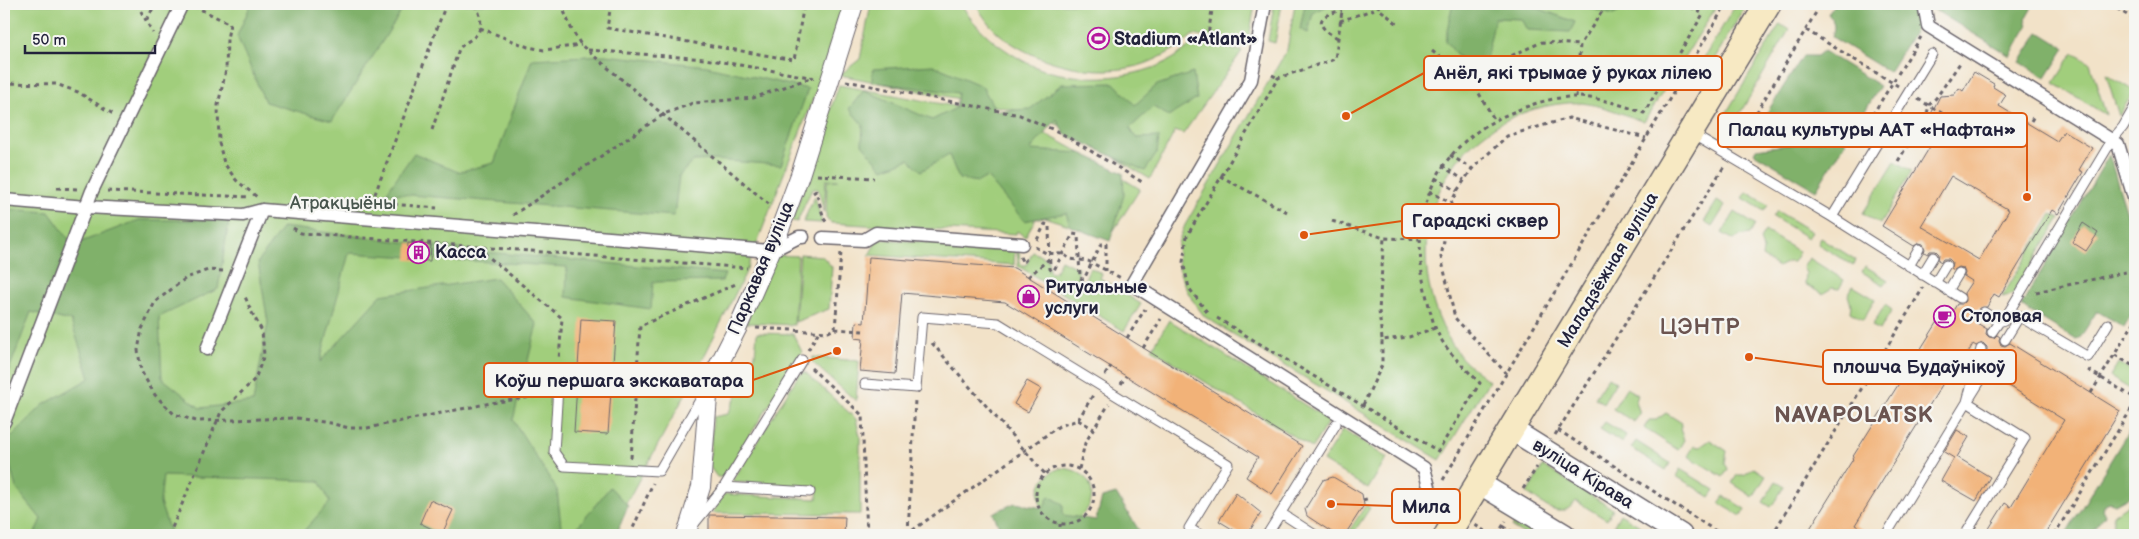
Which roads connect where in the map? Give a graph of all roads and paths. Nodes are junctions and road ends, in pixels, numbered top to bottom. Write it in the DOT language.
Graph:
graph roads {
  1 [pos="8,4"];
  2 [pos="137,4"];
  3 [pos="155,4"];
  4 [pos="182,4"];
  5 [pos="189,4"];
  6 [pos="446,4"];
  7 [pos="475,4"];
  8 [pos="561,4"];
  9 [pos="566,4"];
  10 [pos="611,4"];
  11 [pos="804,4"];
  12 [pos="810,4"];
  13 [pos="832,4"];
  14 [pos="854,4"];
  15 [pos="1213,4"];
  16 [pos="1265,4"];
  17 [pos="1343,4"];
  18 [pos="1607,4"];
  19 [pos="1686,4"];
  20 [pos="1726,4"];
  21 [pos="1768,4"];
  22 [pos="1821,4"];
  23 [pos="1924,4"];
  24 [pos="2110,4"];
  25 [pos="2123,4"];
  26 [pos="1379,6"];
  27 [pos="2119,10"];
  28 [pos="1342,11"];
  29 [pos="565,12"];
  30 [pos="4,19"];
  31 [pos="147,20"];
  32 [pos="2135,20"];
  33 [pos="1340,21"];
  34 [pos="1399,24"];
  35 [pos="1928,26"];
  36 [pos="480,28"];
  37 [pos="1806,30"];
  38 [pos="1338,38"];
  39 [pos="1248,42"];
  40 [pos="581,45"];
  41 [pos="1580,45"];
  42 [pos="161,46"];
  43 [pos="588,50"];
  44 [pos="1432,51"];
  45 [pos="1932,54"];
  46 [pos="1964,62"];
  47 [pos="1272,75"];
  48 [pos="1278,78"];
  49 [pos="822,79"];
  50 [pos="4,83"];
  51 [pos="1892,83"];
  52 [pos="1474,85"];
  53 [pos="1908,93"];
  54 [pos="1576,97"];
  55 [pos="1929,105"];
  56 [pos="2135,106"];
  57 [pos="664,114"];
  58 [pos="1943,114"];
  59 [pos="2035,114"];
  60 [pos="1494,119"];
  61 [pos="125,121"];
  62 [pos="2031,121"];
  63 [pos="432,130"];
  64 [pos="1691,133"];
  65 [pos="1646,138"];
  66 [pos="2112,140"];
  67 [pos="1736,146"];
  68 [pos="1450,155"];
  69 [pos="1730,157"];
  70 [pos="1898,161"];
  71 [pos="1442,166"];
  72 [pos="1472,169"];
  73 [pos="826,176"];
  74 [pos="1220,176"];
  75 [pos="874,178"];
  76 [pos="1435,178"];
  77 [pos="1464,180"];
  78 [pos="1142,182"];
  79 [pos="1429,191"];
  80 [pos="1457,191"];
  81 [pos="258,197"];
  82 [pos="810,199"];
  83 [pos="4,200"];
  84 [pos="2135,201"];
  85 [pos="1451,204"];
  86 [pos="772,206"];
  87 [pos="86,207"];
  88 [pos="262,210"];
  89 [pos="1289,213"];
  90 [pos="513,215"];
  91 [pos="1832,217"];
  92 [pos="365,219"];
  93 [pos="1332,221"];
  94 [pos="803,237"];
  95 [pos="823,238"];
  96 [pos="1384,238"];
  97 [pos="842,239"];
  98 [pos="1419,239"];
  99 [pos="1020,244"];
  100 [pos="476,247"];
  101 [pos="1038,248"];
  102 [pos="1919,249"];
  103 [pos="771,251"];
  104 [pos="1050,253"];
  105 [pos="1063,254"];
  106 [pos="1933,257"];
  107 [pos="1050,258"];
  108 [pos="1079,260"];
  109 [pos="1091,262"];
  110 [pos="1946,265"];
  111 [pos="1909,266"];
  112 [pos="2135,270"];
  113 [pos="762,271"];
  114 [pos="236,272"];
  115 [pos="1959,273"];
  116 [pos="1028,277"];
  117 [pos="1929,279"];
  118 [pos="1948,291"];
  119 [pos="2019,296"];
  120 [pos="1960,298"];
  121 [pos="2010,311"];
  122 [pos="1144,312"];
  123 [pos="1984,312"];
  124 [pos="2020,317"];
  125 [pos="1160,321"];
  126 [pos="1998,322"];
  127 [pos="2135,322"];
  128 [pos="2108,324"];
  129 [pos="767,328"];
  130 [pos="1435,328"];
  131 [pos="835,329"];
  132 [pos="921,330"];
  133 [pos="819,331"];
  134 [pos="863,331"];
  135 [pos="1992,332"];
  136 [pos="1127,338"];
  137 [pos="1382,340"];
  138 [pos="2005,340"];
  139 [pos="1143,348"];
  140 [pos="206,349"];
  141 [pos="1981,349"];
  142 [pos="2115,355"];
  143 [pos="1995,357"];
  144 [pos="802,360"];
  145 [pos="2135,367"];
  146 [pos="810,368"];
  147 [pos="559,370"];
  148 [pos="1507,374"];
  149 [pos="865,384"];
  150 [pos="611,388"];
  151 [pos="916,388"];
  152 [pos="635,389"];
  153 [pos="707,389"];
  154 [pos="557,393"];
  155 [pos="2091,393"];
  156 [pos="1093,395"];
  157 [pos="1967,402"];
  158 [pos="1109,404"];
  159 [pos="2135,404"];
  160 [pos="1364,406"];
  161 [pos="1078,420"];
  162 [pos="217,421"];
  163 [pos="4,422"];
  164 [pos="1336,424"];
  165 [pos="1094,429"];
  166 [pos="1511,429"];
  167 [pos="1558,430"];
  168 [pos="1025,450"];
  169 [pos="1547,451"];
  170 [pos="1079,469"];
  171 [pos="630,470"];
  172 [pos="659,471"];
  173 [pos="1045,474"];
  174 [pos="1479,483"];
  175 [pos="724,487"];
  176 [pos="810,492"];
  177 [pos="1370,498"];
  178 [pos="1432,498"];
  179 [pos="1363,500"];
  180 [pos="1514,504"];
  181 [pos="1281,513"];
  182 [pos="1060,524"];
  183 [pos="1453,525"];
  184 [pos="1503,526"];
  185 [pos="688,533"];
  186 [pos="169,535"];
  187 [pos="630,535"];
  188 [pos="868,535"];
  189 [pos="907,535"];
  190 [pos="1060,535"];
  191 [pos="1200,535"];
  192 [pos="1267,535"];
  193 [pos="1315,535"];
  194 [pos="1497,535"];
  195 [pos="1518,535"];
  196 [pos="1565,535"];
  197 [pos="1681,535"];
  198 [pos="1722,535"];
  199 [pos="1772,535"];
  200 [pos="1886,535"];
  201 [pos="1965,535"];
  202 [pos="2054,535"];
  1 -- 30 [label="path"];
  2 -- 31 [label="path"];
  3 -- 31 [label="path"];
  4 -- 42 [label="street"];
  5 -- 81 [label="path"];
  6 -- 92 [label="path"];
  7 -- 36 [label="path"];
  8 -- 29 [label="path"];
  9 -- 29 [label="path"];
  10 -- 11 [label="path"];
  12 -- 13 [label="path"];
  14 -- 49 [label="street, Паркавая вуліца"];
  15 -- 39 [label="path"];
  16 -- 178 [label="street"];
  17 -- 28 [label="path"];
  18 -- 41 [label="path"];
  19 -- 54 [label="path"];
  20 -- 65 [label="path"];
  21 -- 64 [label="main road, Маладзёжная вуліца"];
  22 -- 37 [label="path"];
  23 -- 35 [label="street"];
  24 -- 27 [label="path"];
  25 -- 27 [label="path"];
  26 -- 33 [label="path"];
  26 -- 34 [label="path"];
  27 -- 32 [label="path"];
  28 -- 33 [label="path"];
  28 -- 38 [label="path"];
  29 -- 40 [label="path"];
  31 -- 42 [label="path"];
  33 -- 38 [label="path"];
  35 -- 51 [label="path"];
  35 -- 66 [label="street"];
  36 -- 40 [label="path"];
  36 -- 63 [label="path"];
  37 -- 51 [label="path"];
  37 -- 67 [label="path"];
  38 -- 48 [label="path"];
  40 -- 43 [label="path"];
  41 -- 52 [label="path"];
  41 -- 54 [label="path"];
  42 -- 61 [label="street"];
  43 -- 49 [label="path"];
  43 -- 57 [label="path"];
  44 -- 52 [label="path"];
  45 -- 53 [label="lane"];
  46 -- 55 [label="path"];
  47 -- 48 [label="path"];
  48 -- 74 [label="path"];
  49 -- 57 [label="path"];
  49 -- 78 [label="path"];
  49 -- 103 [label="street, Паркавая вуліца"];
  50 -- 61 [label="path"];
  51 -- 53 [label="path"];
  51 -- 67 [label="path"];
  52 -- 60 [label="path"];
  53 -- 55 [label="path"];
  53 -- 91 [label="lane"];
  54 -- 60 [label="path"];
  55 -- 58 [label="path"];
  55 -- 70 [label="path"];
  56 -- 66 [label="lane"];
  57 -- 86 [label="path"];
  57 -- 90 [label="path"];
  59 -- 62 [label="path"];
  60 -- 68 [label="path"];
  61 -- 87 [label="street"];
  64 -- 69 [label="lane"];
  64 -- 166 [label="main road, Маладзёжная вуліца"];
  65 -- 72 [label="path"];
  65 -- 148 [label="path"];
  66 -- 84 [label="street"];
  66 -- 119 [label="lane"];
  67 -- 69 [label="path"];
  68 -- 71 [label="path"];
  68 -- 72 [label="path"];
  69 -- 91 [label="lane"];
  69 -- 167 [label="path"];
  71 -- 76 [label="path"];
  71 -- 77 [label="path"];
  72 -- 77 [label="path"];
  73 -- 75 [label="path"];
  74 -- 89 [label="path"];
  74 -- 160 [label="path"];
  76 -- 79 [label="path"];
  76 -- 80 [label="path"];
  77 -- 80 [label="path"];
  79 -- 85 [label="path"];
  79 -- 98 [label="path"];
  80 -- 85 [label="path"];
  82 -- 97 [label="path"];
  83 -- 87 [label="street"];
  85 -- 148 [label="path"];
  87 -- 88 [label="street"];
  87 -- 163 [label="street"];
  88 -- 92 [label="street"];
  88 -- 100 [label="path"];
  88 -- 114 [label="street"];
  91 -- 111 [label="lane"];
  92 -- 103 [label="street"];
  93 -- 96 [label="path"];
  94 -- 103 [label="street"];
  95 -- 97 [label="street"];
  96 -- 98 [label="path"];
  96 -- 137 [label="path"];
  97 -- 99 [label="street"];
  97 -- 131 [label="path"];
  98 -- 130 [label="path"];
  99 -- 104 [label="path"];
  100 -- 113 [label="path"];
  100 -- 147 [label="path"];
  101 -- 104 [label="path"];
  102 -- 111 [label="lane"];
  103 -- 113 [label="street, Паркавая вуліца"];
  104 -- 105 [label="path"];
  104 -- 107 [label="path"];
  105 -- 107 [label="path"];
  105 -- 108 [label="path"];
  105 -- 108 [label="path"];
  106 -- 117 [label="lane"];
  107 -- 116 [label="path"];
  108 -- 109 [label="path"];
  108 -- 109 [label="path"];
  109 -- 109 [label="path"];
  110 -- 117 [label="lane"];
  111 -- 117 [label="lane"];
  112 -- 119 [label="path"];
  113 -- 152 [label="path"];
  113 -- 153 [label="street, Паркавая вуліца"];
  114 -- 140 [label="street"];
  114 -- 162 [label="path"];
  114 -- 162 [label="path"];
  115 -- 118 [label="lane"];
  117 -- 118 [label="lane"];
  117 -- 199 [label="path"];
  118 -- 120 [label="lane"];
  119 -- 121 [label="lane"];
  121 -- 124 [label="lane"];
  121 -- 126 [label="lane"];
  122 -- 136 [label="path"];
  123 -- 126 [label="lane"];
  124 -- 128 [label="lane"];
  124 -- 138 [label="lane"];
  125 -- 139 [label="path"];
  126 -- 135 [label="lane"];
  127 -- 142 [label="path"];
  129 -- 133 [label="path"];
  130 -- 137 [label="path"];
  130 -- 160 [label="path"];
  131 -- 133 [label="path"];
  131 -- 134 [label="path"];
  132 -- 151 [label="lane"];
  132 -- 168 [label="path"];
  132 -- 191 [label="lane"];
  133 -- 144 [label="path"];
  137 -- 160 [label="path"];
  141 -- 157 [label="lane"];
  142 -- 145 [label="path"];
  142 -- 155 [label="path"];
  143 -- 157 [label="lane"];
  144 -- 175 [label="lane"];
  146 -- 188 [label="path"];
  147 -- 154 [label="lane"];
  148 -- 178 [label="path"];
  149 -- 151 [label="lane"];
  150 -- 152 [label="path"];
  151 -- 189 [label="path"];
  152 -- 153 [label="path"];
  152 -- 171 [label="path"];
  153 -- 172 [label="lane"];
  153 -- 185 [label="street, Паркавая вуліца"];
  154 -- 162 [label="path"];
  154 -- 171 [label="lane"];
  156 -- 161 [label="path"];
  157 -- 200 [label="lane"];
  157 -- 201 [label="lane"];
  158 -- 165 [label="path"];
  159 -- 202 [label="path"];
  161 -- 165 [label="path"];
  161 -- 168 [label="path"];
  162 -- 186 [label="path"];
  164 -- 181 [label="lane"];
  165 -- 170 [label="path"];
  166 -- 169 [label="street, вуліца Кірава"];
  166 -- 174 [label="main road, Маладзёжная вуліца"];
  167 -- 169 [label="path"];
  167 -- 198 [label="path"];
  168 -- 173 [label="path"];
  168 -- 189 [label="path"];
  169 -- 180 [label="path"];
  169 -- 197 [label="street, вуліца Кірава"];
  170 -- 173 [label="path"];
  170 -- 182 [label="path"];
  171 -- 172 [label="lane"];
  172 -- 187 [label="path"];
  173 -- 182 [label="path"];
  174 -- 180 [label="street"];
  174 -- 183 [label="main road, Маладзёжная вуліца"];
  175 -- 176 [label="lane"];
  175 -- 185 [label="lane"];
  177 -- 179 [label="path"];
  178 -- 183 [label="street"];
  180 -- 184 [label="path"];
  180 -- 196 [label="street"];
  181 -- 192 [label="lane"];
  181 -- 193 [label="lane"];
  182 -- 190 [label="path"];
  184 -- 194 [label="path"];
  184 -- 195 [label="path"];
}
